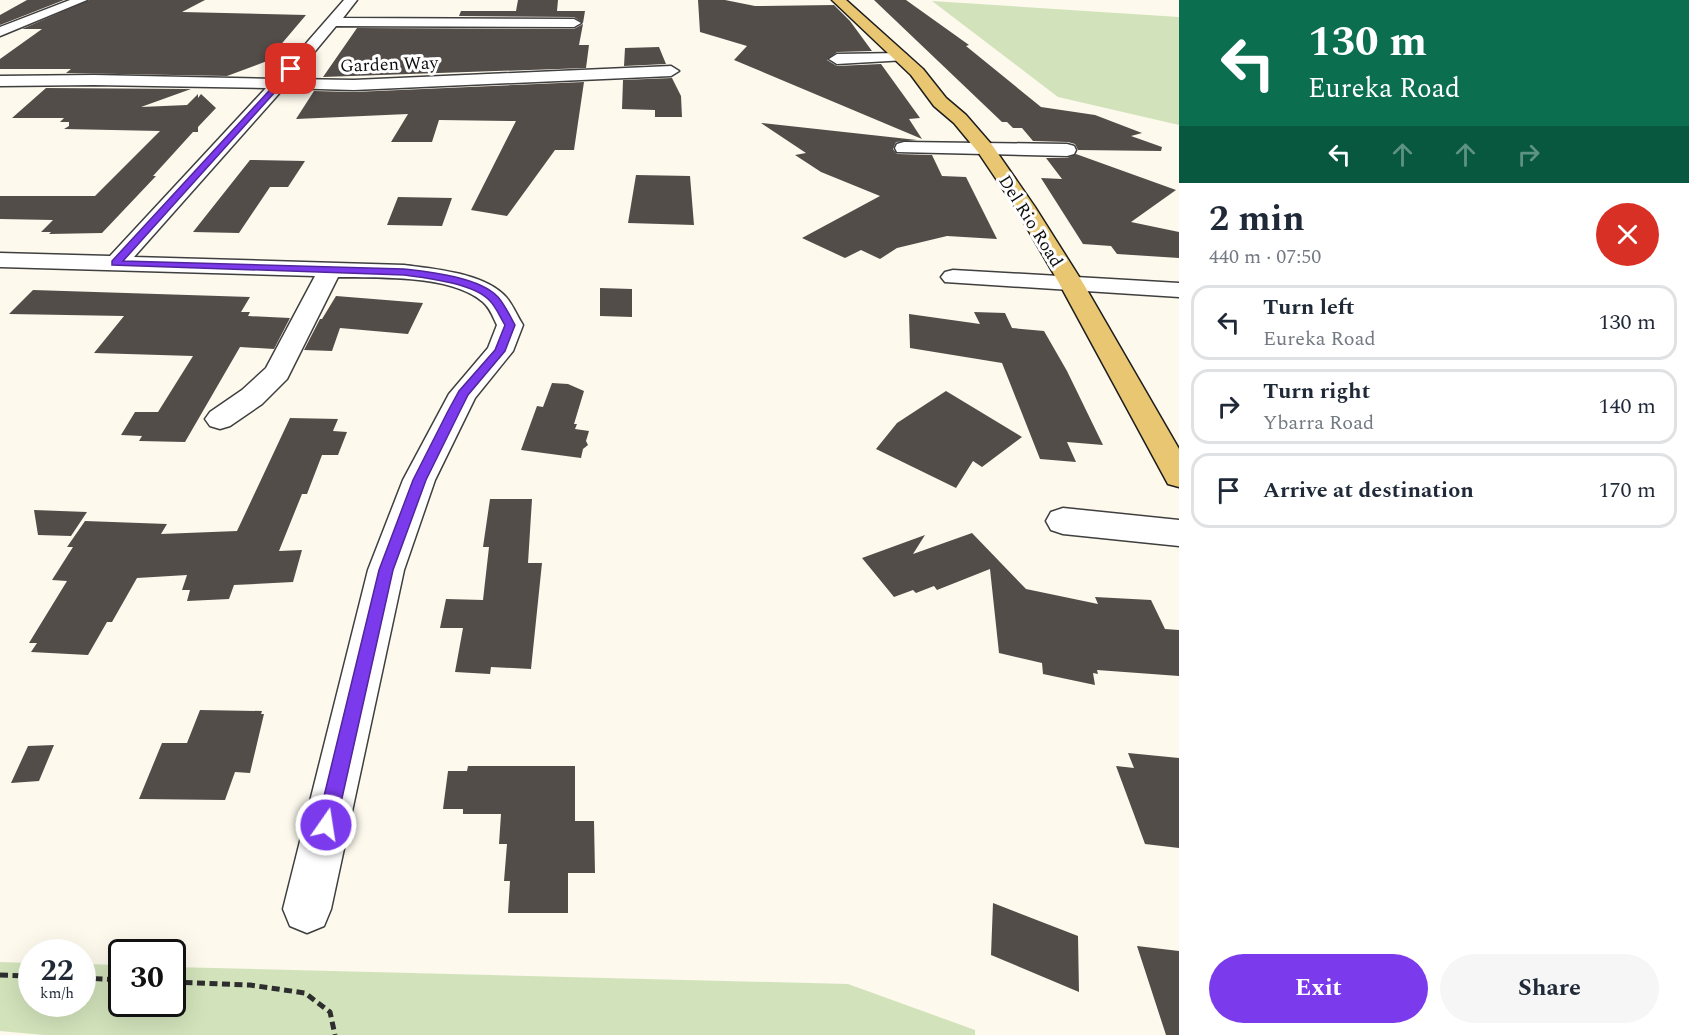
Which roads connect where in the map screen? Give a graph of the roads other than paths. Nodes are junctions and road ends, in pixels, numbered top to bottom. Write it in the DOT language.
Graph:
graph roads {
  1 [pos="81,0"];
  2 [pos="351,0"];
  3 [pos="838,0"];
  4 [pos="332,22"];
  5 [pos="574,22"];
  6 [pos="0,32"];
  7 [pos="901,57"];
  8 [pos="837,59"];
  9 [pos="671,71"];
  10 [pos="0,81"];
  11 [pos="278,85"];
  12 [pos="904,148"];
  13 [pos="985,149"];
  14 [pos="1067,150"];
  15 [pos="0,260"];
  16 [pos="116,263"];
  17 [pos="330,271"];
  18 [pos="953,277"];
  19 [pos="1071,283"];
  20 [pos="1179,290"];
  21 [pos="220,419"];
  22 [pos="1179,476"];
  23 [pos="1063,521"];
  24 [pos="1179,533"];
  25 [pos="307,909"];
  1 -- 6 [label="street"];
  2 -- 4 [label="street"];
  3 -- 7 [label="main road, Del Rio Road"];
  4 -- 5 [label="street"];
  4 -- 11 [label="street"];
  7 -- 8 [label="street"];
  7 -- 13 [label="main road, Del Rio Road"];
  9 -- 11 [label="street, Garden Way"];
  10 -- 11 [label="street, Garden Way"];
  11 -- 16 [label="street"];
  12 -- 13 [label="street"];
  13 -- 14 [label="street"];
  13 -- 19 [label="main road, Del Rio Road"];
  15 -- 16 [label="street"];
  16 -- 17 [label="street"];
  17 -- 21 [label="street"];
  17 -- 25 [label="street"];
  18 -- 19 [label="street"];
  19 -- 20 [label="street"];
  19 -- 22 [label="main road, Del Rio Road"];
  23 -- 24 [label="street"];
}
